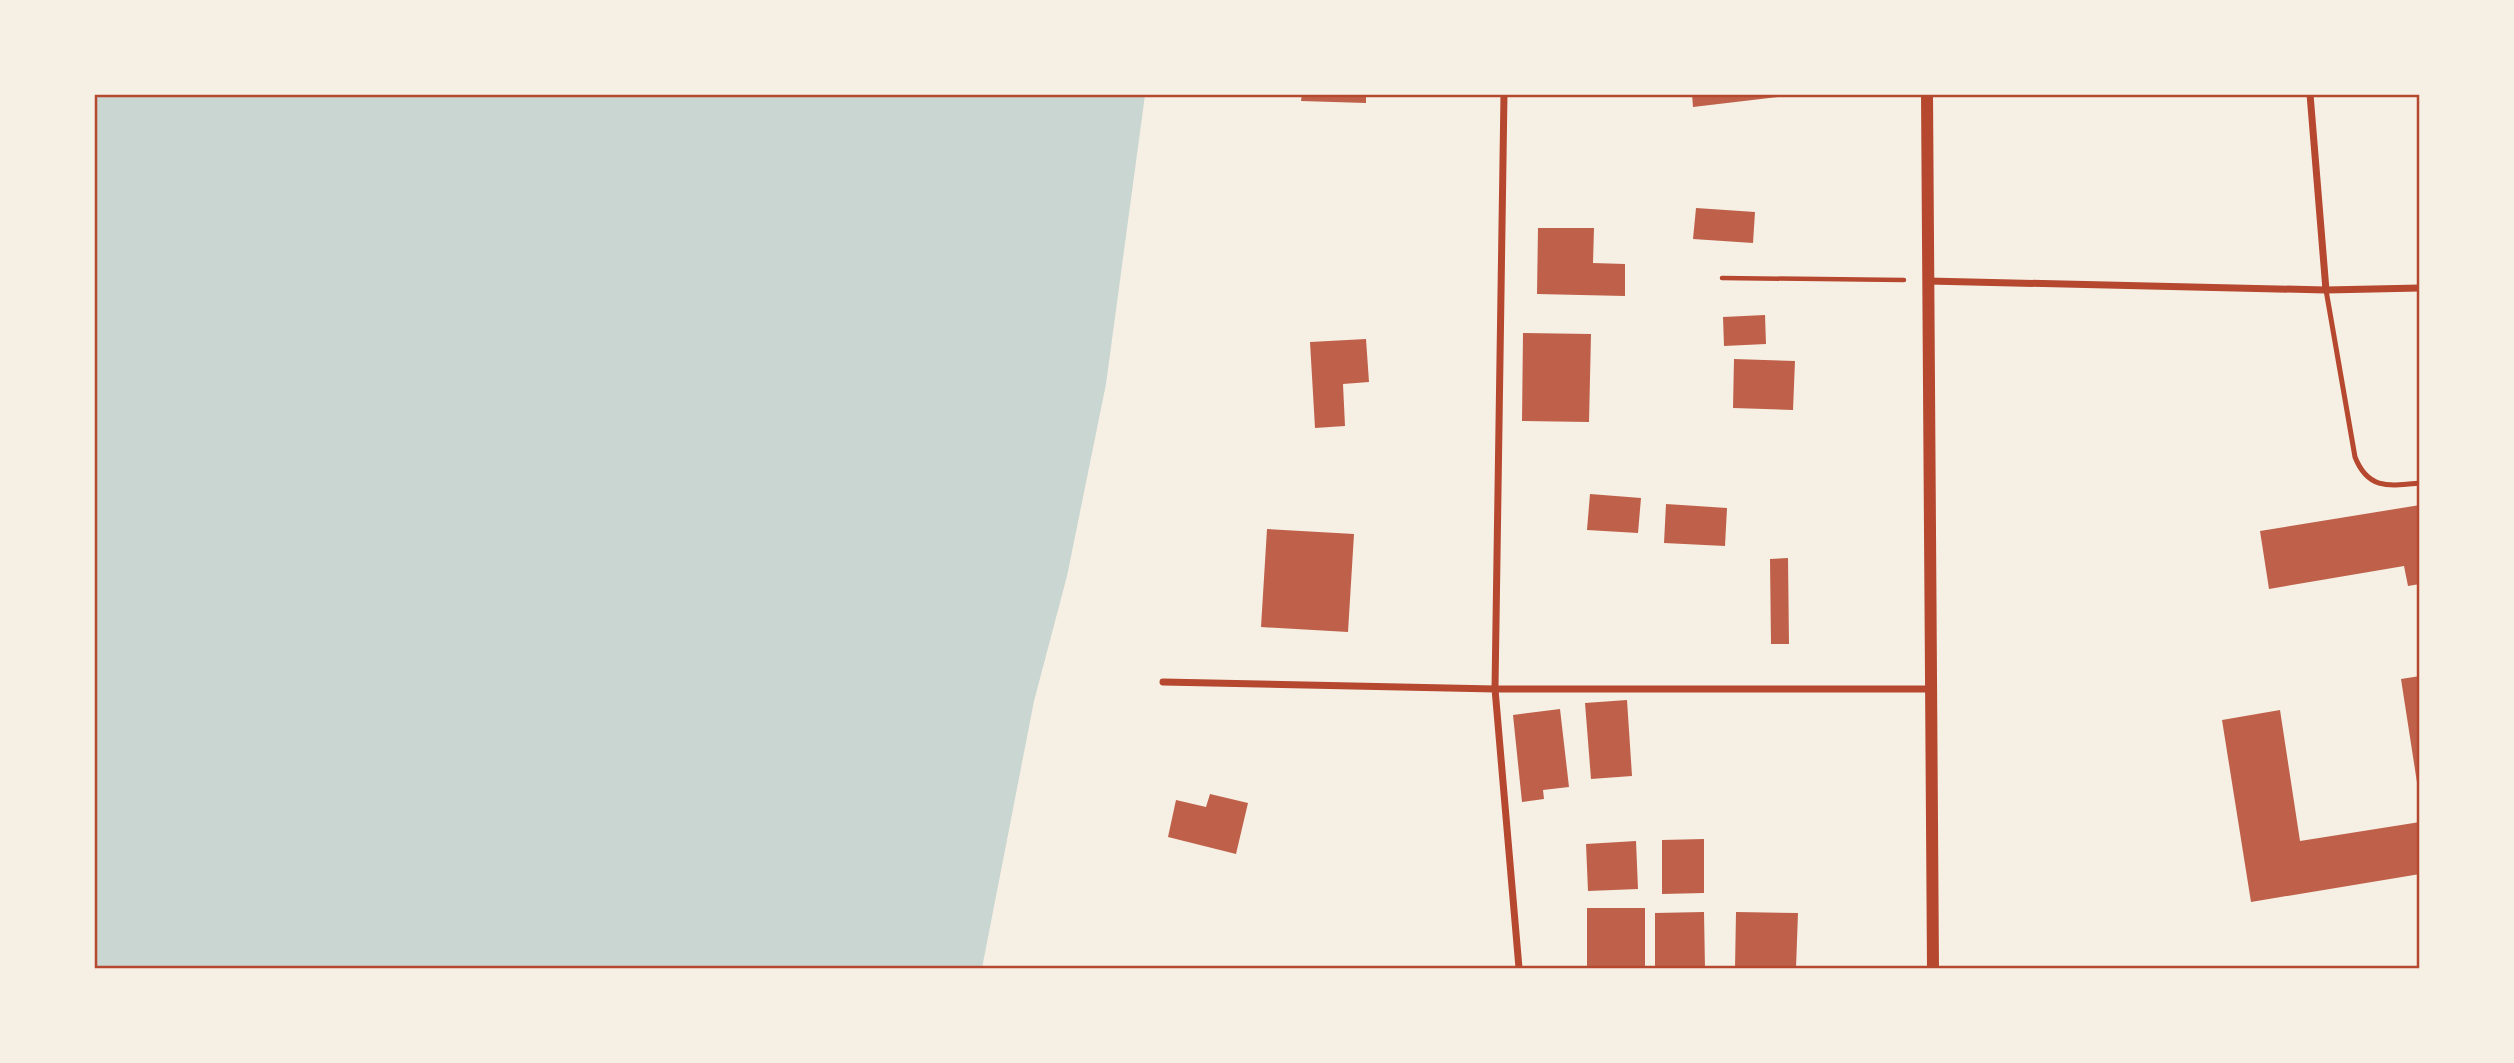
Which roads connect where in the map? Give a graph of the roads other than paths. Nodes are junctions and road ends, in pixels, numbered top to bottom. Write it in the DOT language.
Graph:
graph roads {
  1 [pos="1504,94"];
  2 [pos="1927,94"];
  3 [pos="2310,94"];
  4 [pos="1928,281"];
  5 [pos="2420,288"];
  6 [pos="2326,290"];
  7 [pos="2420,483"];
  8 [pos="1163,682"];
  9 [pos="1495,689"];
  10 [pos="1931,689"];
  11 [pos="1519,968"];
  12 [pos="1933,968"];
  1 -- 9 [label="street"];
  2 -- 4 [label="street"];
  3 -- 6 [label="street"];
  4 -- 6 [label="street"];
  4 -- 10 [label="street"];
  5 -- 6 [label="street"];
  6 -- 7 [label="lane"];
  8 -- 9 [label="street"];
  9 -- 10 [label="street"];
  9 -- 11 [label="street"];
  10 -- 12 [label="street"];
}
